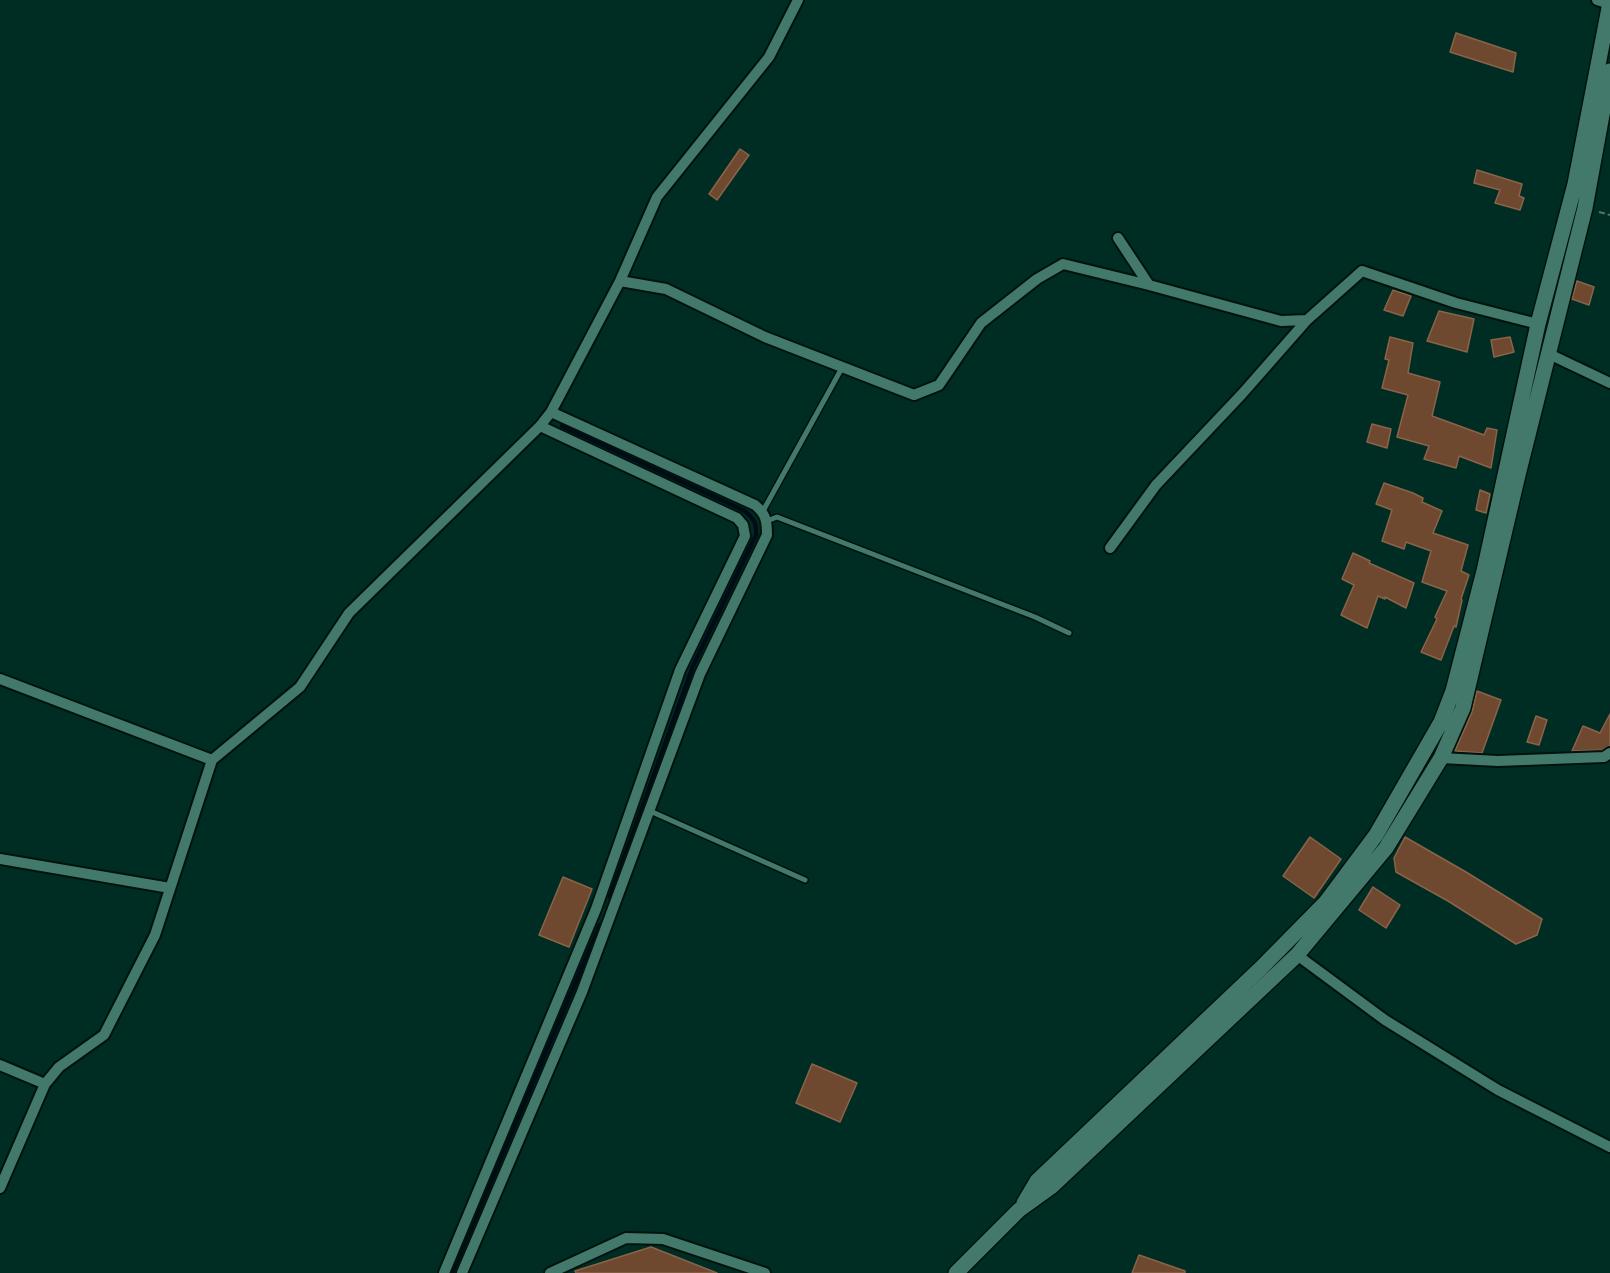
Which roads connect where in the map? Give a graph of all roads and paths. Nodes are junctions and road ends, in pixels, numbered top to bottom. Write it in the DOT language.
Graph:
graph roads {
  1 [pos="798,0"];
  2 [pos="1597,0"];
  3 [pos="1610,4"];
  4 [pos="1610,71"];
  5 [pos="1118,238"];
  6 [pos="620,281"];
  7 [pos="1149,285"];
  8 [pos="1307,320"];
  9 [pos="1538,324"];
  10 [pos="1549,354"];
  11 [pos="843,366"];
  12 [pos="1610,383"];
  13 [pos="551,412"];
  14 [pos="540,426"];
  15 [pos="765,516"];
  16 [pos="1110,548"];
  17 [pos="1069,633"];
  18 [pos="0,679"];
  19 [pos="1610,753"];
  20 [pos="1441,758"];
  21 [pos="212,760"];
  22 [pos="650,811"];
  23 [pos="0,859"];
  24 [pos="806,880"];
  25 [pos="170,888"];
  26 [pos="596,909"];
  27 [pos="612,915"];
  28 [pos="1297,955"];
  29 [pos="0,1065"];
  30 [pos="45,1084"];
  31 [pos="1610,1147"];
  32 [pos="0,1188"];
  33 [pos="1019,1210"];
  34 [pos="741,1269"];
  35 [pos="556,1272"];
  36 [pos="444,1273"];
  37 [pos="462,1273"];
  38 [pos="765,1273"];
  39 [pos="956,1273"];
  1 -- 6 [label="street"];
  2 -- 3 [label="street"];
  3 -- 9 [label="main road"];
  4 -- 10 [label="main road"];
  5 -- 7 [label="street"];
  6 -- 11 [label="street"];
  6 -- 13 [label="street"];
  7 -- 8 [label="street"];
  7 -- 11 [label="street"];
  8 -- 9 [label="street"];
  8 -- 16 [label="street"];
  9 -- 33 [label="main road"];
  10 -- 12 [label="street"];
  10 -- 20 [label="main road"];
  11 -- 15 [label="lane"];
  13 -- 14 [label="street"];
  13 -- 15 [label="street"];
  14 -- 21 [label="street"];
  14 -- 26 [label="street"];
  15 -- 17 [label="lane"];
  15 -- 22 [label="street"];
  18 -- 21 [label="street"];
  19 -- 20 [label="street"];
  20 -- 28 [label="main road"];
  21 -- 25 [label="street"];
  22 -- 24 [label="lane"];
  22 -- 27 [label="street"];
  23 -- 25 [label="street"];
  25 -- 30 [label="street"];
  26 -- 27 [label="street"];
  26 -- 36 [label="street"];
  27 -- 37 [label="street"];
  28 -- 31 [label="street"];
  28 -- 33 [label="main road"];
  29 -- 30 [label="street"];
  30 -- 32 [label="street"];
  33 -- 39 [label="main road"];
  34 -- 35 [label="street"];
  34 -- 38 [label="street"];
}
